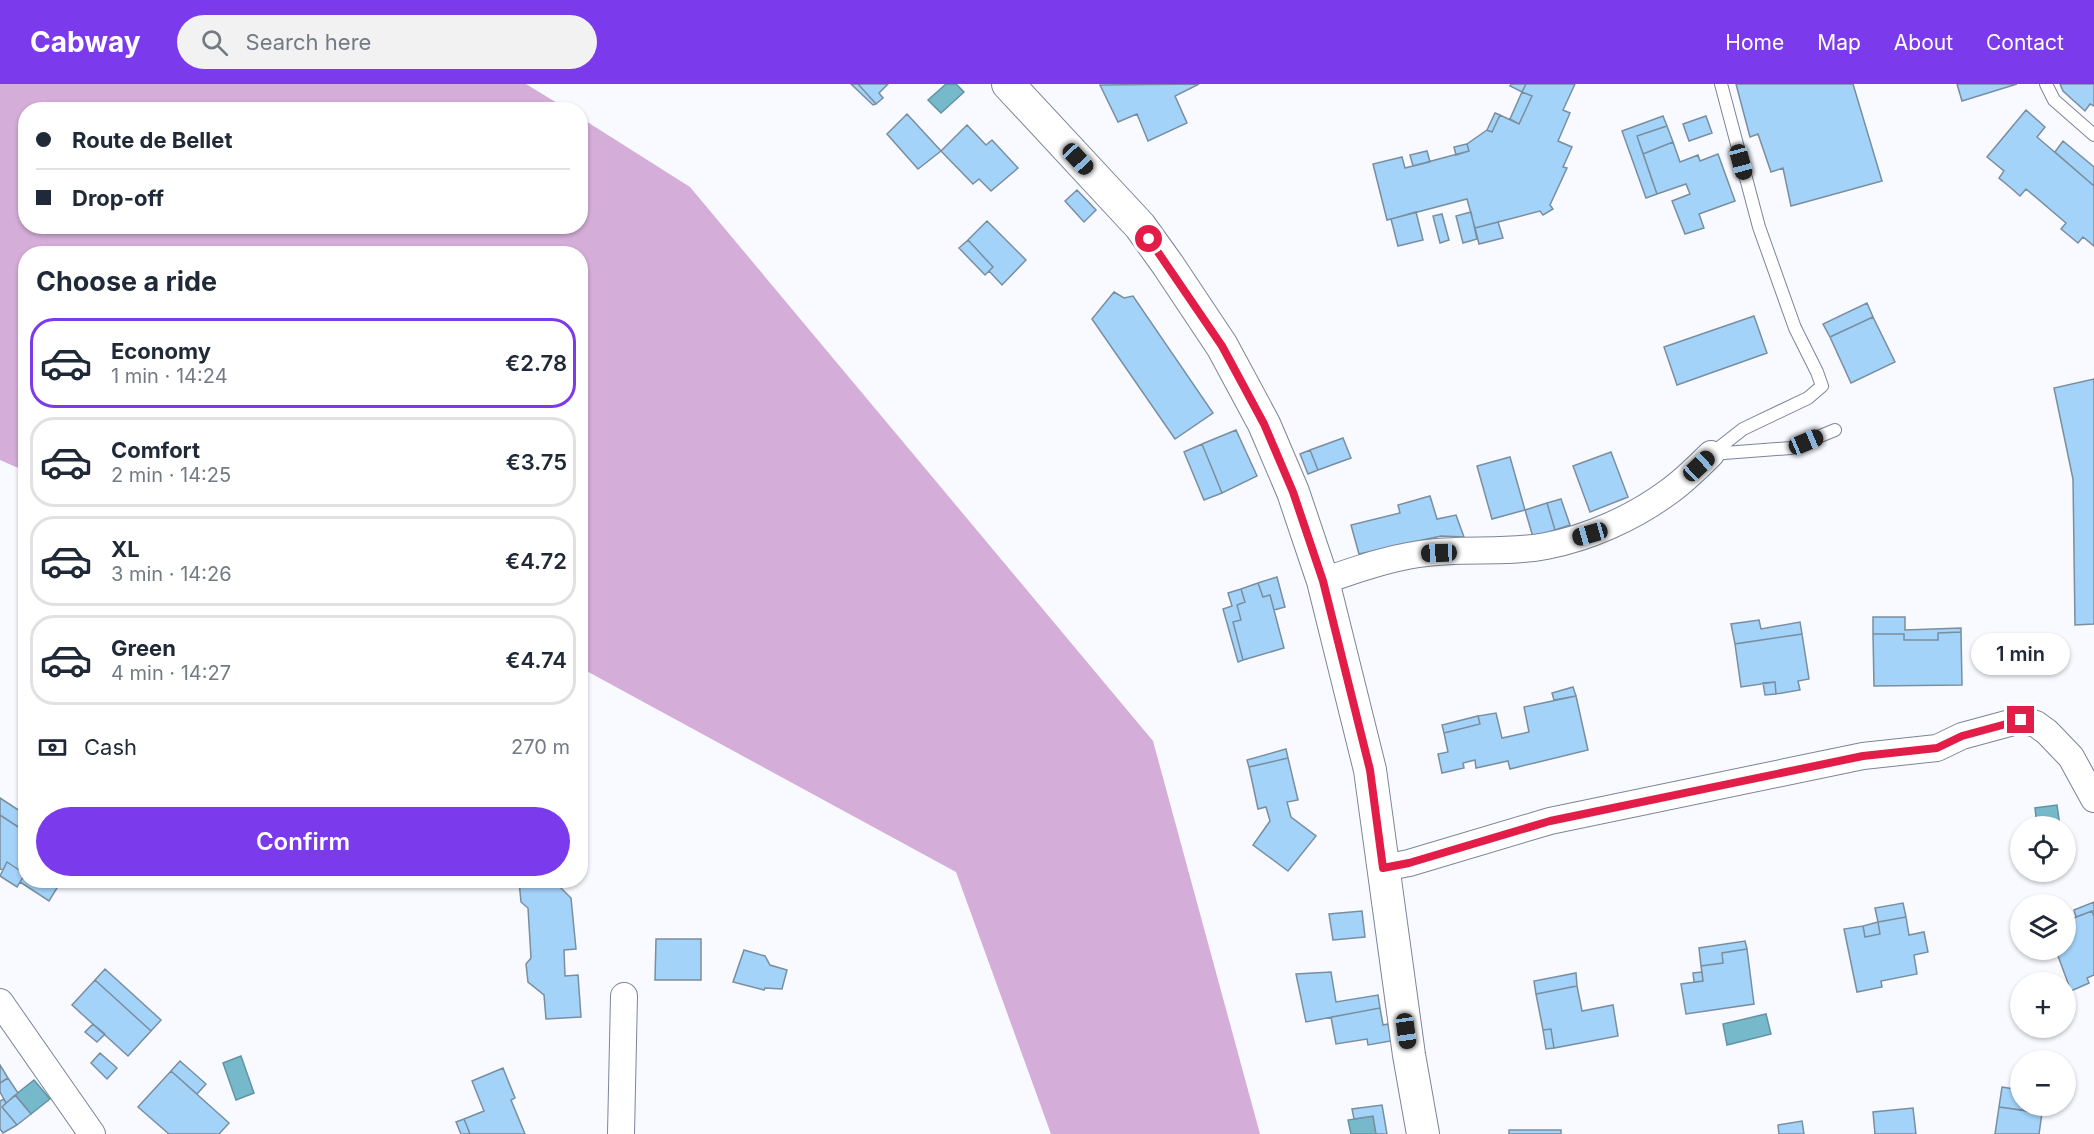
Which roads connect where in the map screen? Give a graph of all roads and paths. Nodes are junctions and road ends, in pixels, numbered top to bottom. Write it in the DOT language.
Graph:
graph roads {
  1 [pos="1008,84"];
  2 [pos="1721,84"];
  3 [pos="2046,84"];
  4 [pos="2094,135"];
  5 [pos="1835,430"];
  6 [pos="1711,454"];
  7 [pos="1323,581"];
  8 [pos="2094,799"];
  9 [pos="1383,868"];
  10 [pos="624,996"];
  11 [pos="0,1002"];
  12 [pos="92,1134"];
  13 [pos="621,1134"];
  14 [pos="1423,1134"];
  1 -- 7 [label="street"];
  2 -- 6 [label="lane"];
  3 -- 4 [label="lane"];
  5 -- 6 [label="lane"];
  6 -- 7 [label="street"];
  7 -- 9 [label="street"];
  8 -- 9 [label="street"];
  9 -- 14 [label="street"];
  10 -- 13 [label="street"];
  11 -- 12 [label="street"];
}
